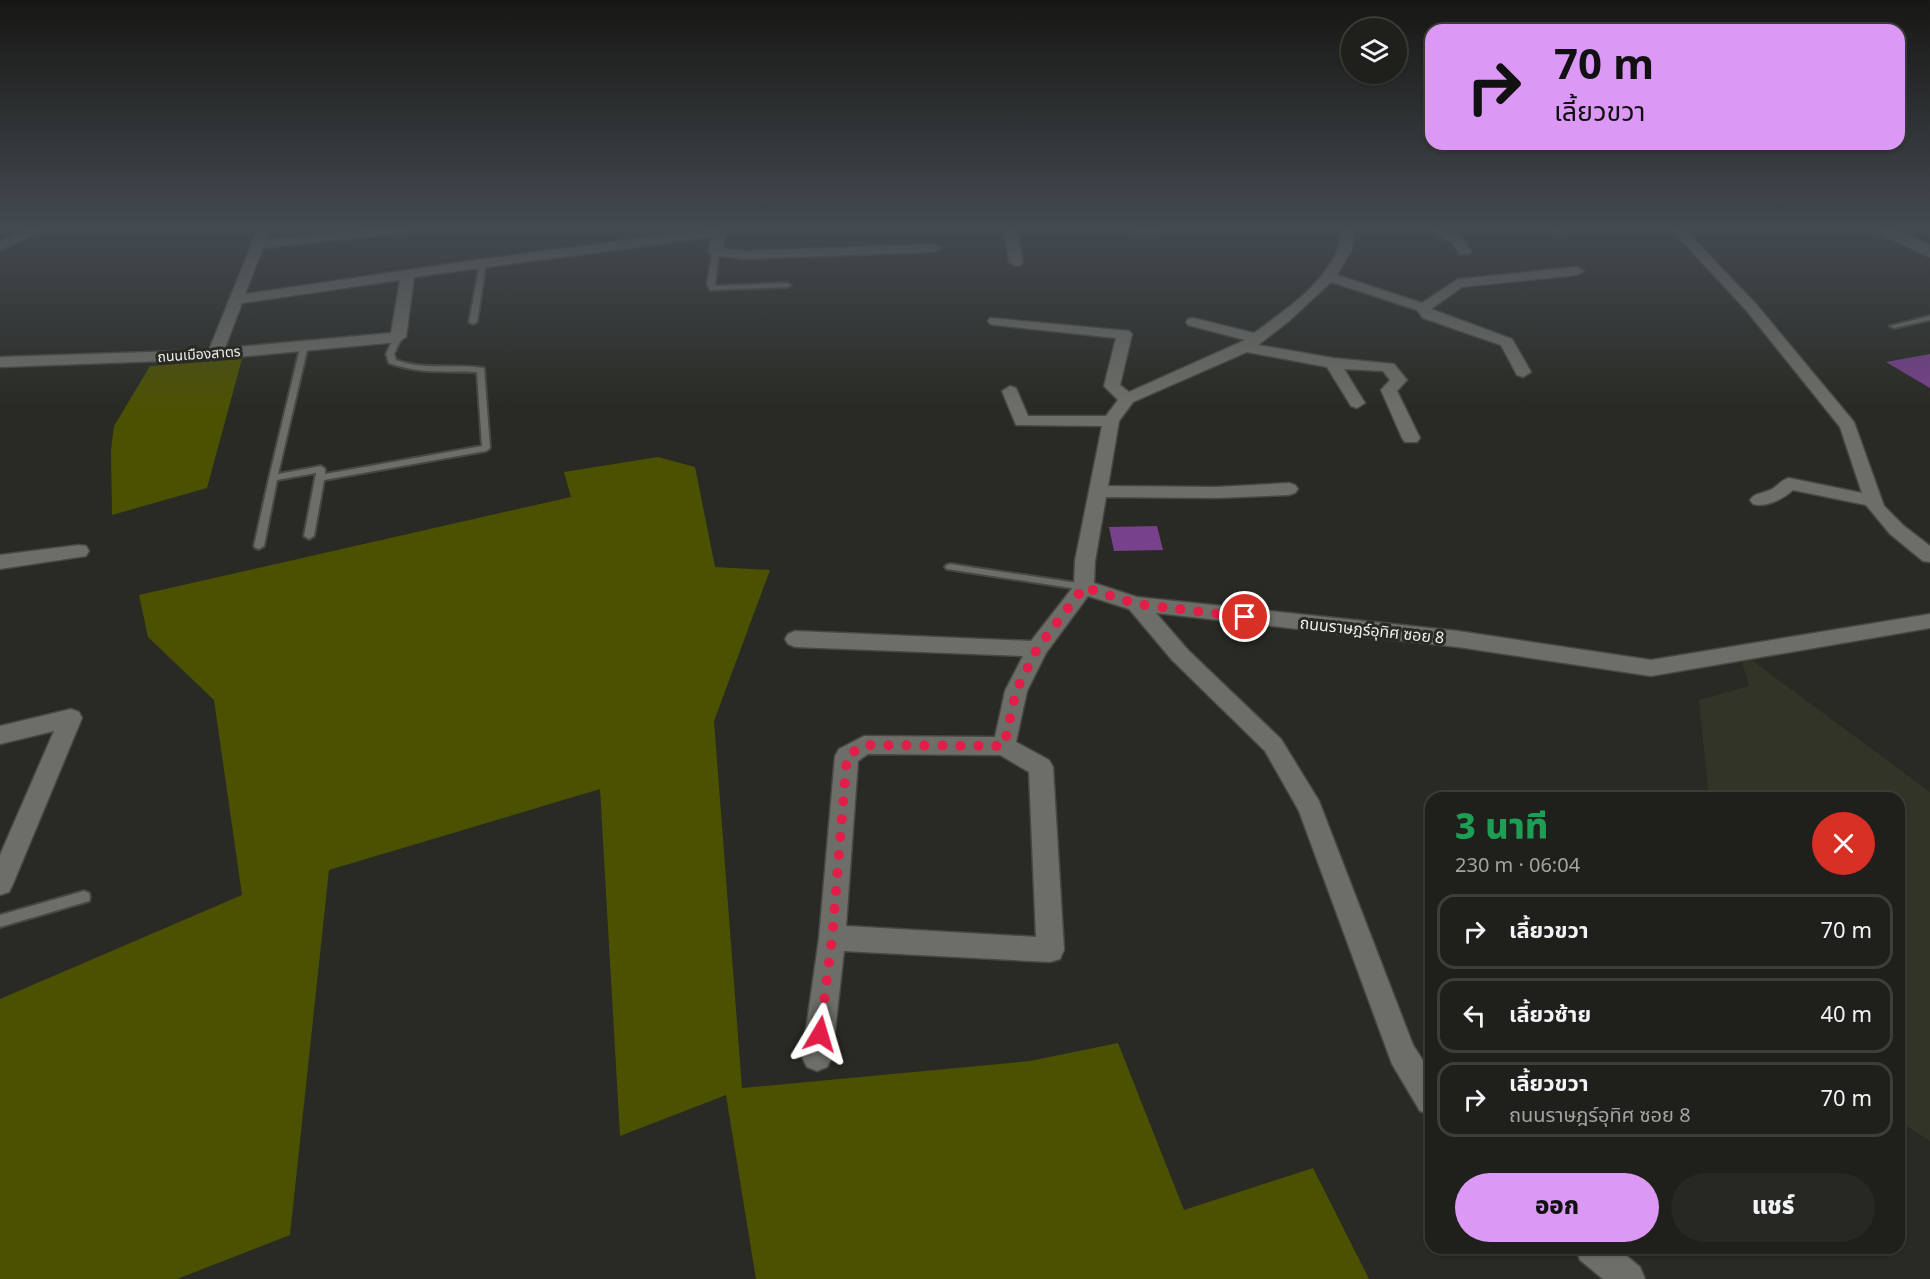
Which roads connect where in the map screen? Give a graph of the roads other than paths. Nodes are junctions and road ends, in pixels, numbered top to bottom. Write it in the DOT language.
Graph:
graph roads {
  1 [pos="241,288"];
  2 [pos="317,288"];
  3 [pos="406,288"];
  4 [pos="479,288"];
  5 [pos="1317,288"];
  6 [pos="1362,288"];
  7 [pos="1452,288"];
  8 [pos="1733,288"];
  9 [pos="236,300"];
  10 [pos="1424,308"];
  11 [pos="1930,318"];
  12 [pos="995,321"];
  13 [pos="473,322"];
  14 [pos="1193,322"];
  15 [pos="1894,326"];
  16 [pos="398,337"];
  17 [pos="1251,343"];
  18 [pos="304,346"];
  19 [pos="215,354"];
  20 [pos="0,362"];
  21 [pos="1334,363"];
  22 [pos="1523,372"];
  23 [pos="1010,391"];
  24 [pos="1127,399"];
  25 [pos="1357,404"];
  26 [pos="1111,421"];
  27 [pos="1411,438"];
  28 [pos="273,478"];
  29 [pos="320,478"];
  30 [pos="1289,489"];
  31 [pos="1098,491"];
  32 [pos="1759,500"];
  33 [pos="1874,501"];
  34 [pos="309,536"];
  35 [pos="260,546"];
  36 [pos="79,551"];
  37 [pos="1930,556"];
  38 [pos="0,562"];
  39 [pos="950,567"];
  40 [pos="1084,587"];
  41 [pos="1136,604"];
  42 [pos="1930,621"];
  43 [pos="795,639"];
  44 [pos="1037,649"];
  45 [pos="0,735"];
  46 [pos="1004,746"];
  47 [pos="0,884"];
  48 [pos="84,897"];
  49 [pos="0,921"];
  50 [pos="832,938"];
  51 [pos="817,1057"];
  52 [pos="1425,1090"];
  53 [pos="1599,1254"];
  54 [pos="1628,1279"];
  1 -- 9 [label="street"];
  2 -- 9 [label="street"];
  3 -- 16 [label="street"];
  4 -- 13 [label="lane"];
  5 -- 17 [label="street"];
  6 -- 10 [label="street"];
  7 -- 10 [label="street"];
  8 -- 33 [label="street"];
  9 -- 19 [label="street"];
  10 -- 22 [label="street"];
  11 -- 15 [label="lane"];
  12 -- 24 [label="street"];
  14 -- 17 [label="street"];
  16 -- 18 [label="street, ถนนเมืองสาตร"];
  16 -- 29 [label="lane"];
  17 -- 21 [label="street"];
  17 -- 24 [label="street"];
  18 -- 19 [label="street, ถนนเมืองสาตร"];
  18 -- 28 [label="lane"];
  19 -- 20 [label="street, ถนนเมืองสาตร"];
  21 -- 25 [label="street"];
  21 -- 27 [label="street"];
  23 -- 26 [label="street"];
  24 -- 26 [label="street"];
  26 -- 31 [label="street"];
  28 -- 29 [label="lane"];
  28 -- 35 [label="lane"];
  29 -- 34 [label="lane"];
  30 -- 31 [label="street"];
  31 -- 40 [label="street"];
  32 -- 33 [label="street"];
  33 -- 37 [label="street"];
  36 -- 38 [label="street"];
  39 -- 40 [label="lane"];
  40 -- 41 [label="street, ถนนราษฎร์อุทิศ ซอย 8"];
  40 -- 44 [label="street"];
  41 -- 42 [label="street, ถนนราษฎร์อุทิศ ซอย 8"];
  41 -- 52 [label="street"];
  43 -- 44 [label="street"];
  44 -- 46 [label="street"];
  45 -- 47 [label="street"];
  46 -- 50 [label="street"];
  46 -- 50 [label="street"];
  48 -- 49 [label="lane"];
  50 -- 51 [label="street"];
  53 -- 54 [label="street"];
}
